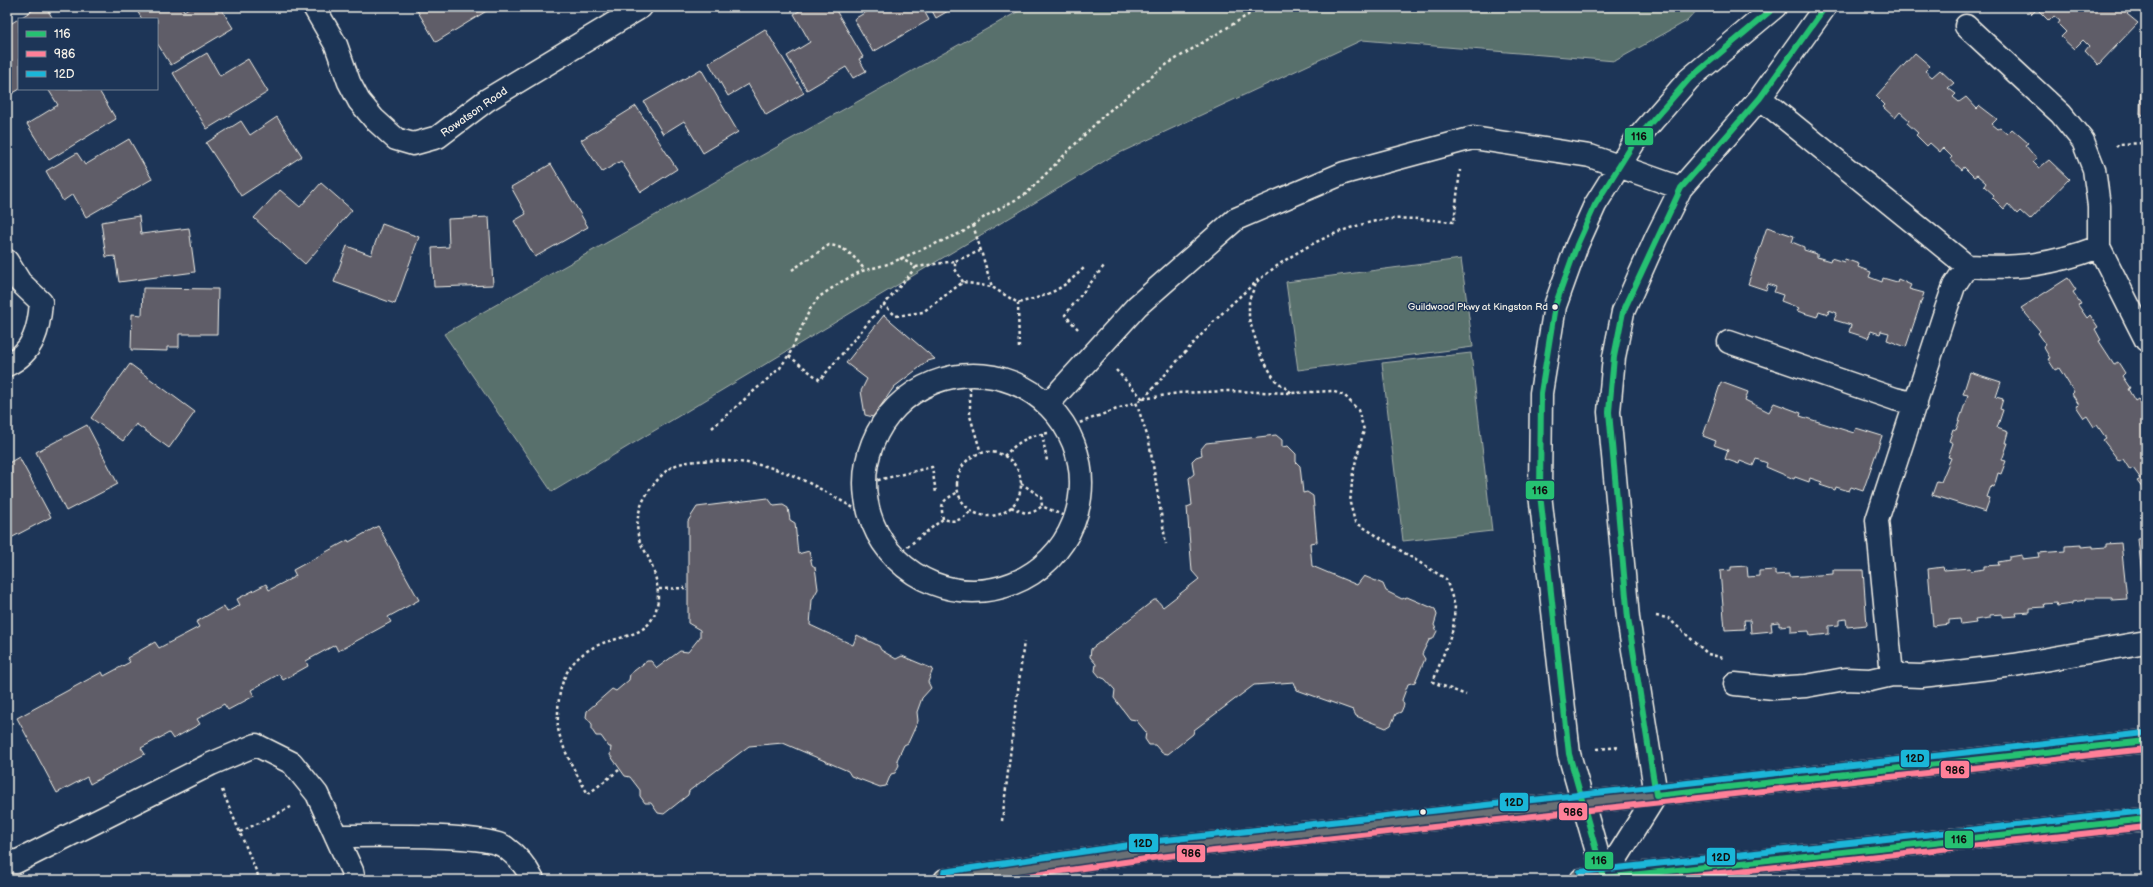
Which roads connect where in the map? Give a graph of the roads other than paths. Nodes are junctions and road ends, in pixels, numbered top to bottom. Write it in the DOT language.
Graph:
graph roads {
  1 [pos="314,7"];
  2 [pos="641,7"];
  3 [pos="1775,7"];
  4 [pos="1825,7"];
  5 [pos="1966,26"];
  6 [pos="1760,98"];
  7 [pos="1617,167"];
  8 [pos="1680,188"];
  9 [pos="2098,247"];
  10 [pos="7,261"];
  11 [pos="1967,266"];
  12 [pos="2146,340"];
  13 [pos="1729,342"];
  14 [pos="7,365"];
  15 [pos="1049,403"];
  16 [pos="1916,404"];
  17 [pos="2146,642"];
  18 [pos="1892,675"];
  19 [pos="1735,684"];
  20 [pos="2146,741"];
  21 [pos="1656,794"];
  22 [pos="1582,804"];
  23 [pos="2146,819"];
  24 [pos="336,836"];
  25 [pos="7,860"];
  26 [pos="1604,879"];
  27 [pos="354,880"];
  28 [pos="532,880"];
  29 [pos="945,880"];
  30 [pos="1581,880"];
  1 -- 2 [label="street, Rowatson Road"];
  3 -- 7 [label="street"];
  4 -- 6 [label="street"];
  5 -- 9 [label="street"];
  6 -- 8 [label="street"];
  6 -- 11 [label="street"];
  7 -- 8 [label="street"];
  7 -- 15 [label="street"];
  7 -- 22 [label="street"];
  8 -- 21 [label="street"];
  9 -- 11 [label="street"];
  9 -- 12 [label="street"];
  10 -- 14 [label="street"];
  11 -- 16 [label="street"];
  13 -- 16 [label="street"];
  15 -- 15 [label="street"];
  16 -- 18 [label="street"];
  17 -- 18 [label="street"];
  18 -- 19 [label="street"];
  20 -- 21 [label="main road"];
  21 -- 22 [label="main road"];
  21 -- 26 [label="street"];
  22 -- 26 [label="street"];
  22 -- 29 [label="main road"];
  23 -- 26 [label="main road"];
  24 -- 25 [label="street"];
  24 -- 27 [label="street"];
  24 -- 28 [label="street"];
  26 -- 30 [label="main road"];
}
